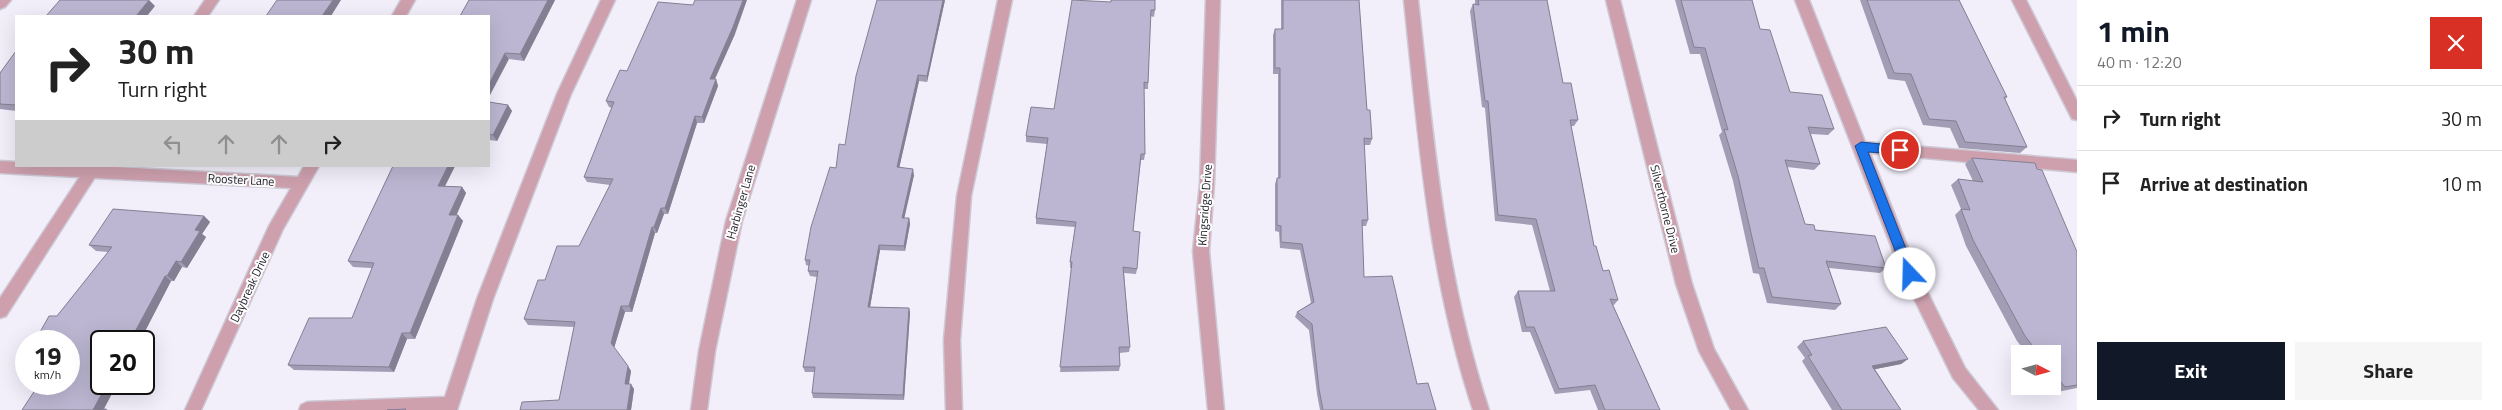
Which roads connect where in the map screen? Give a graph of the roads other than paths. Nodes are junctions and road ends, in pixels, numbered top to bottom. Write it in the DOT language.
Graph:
graph roads {
  1 [pos="4,0"];
  2 [pos="212,0"];
  3 [pos="408,0"];
  4 [pos="608,0"];
  5 [pos="804,0"];
  6 [pos="1005,0"];
  7 [pos="1212,0"];
  8 [pos="1411,0"];
  9 [pos="1613,0"];
  10 [pos="1802,0"];
  11 [pos="2019,0"];
  12 [pos="0,4"];
  13 [pos="202,15"];
  14 [pos="400,15"];
  15 [pos="2077,115"];
  16 [pos="1861,146"];
  17 [pos="2077,166"];
  18 [pos="0,167"];
  19 [pos="311,167"];
  20 [pos="93,169"];
  21 [pos="302,183"];
  22 [pos="0,311"];
  23 [pos="450,407"];
  24 [pos="194,410"];
  25 [pos="307,410"];
  26 [pos="699,410"];
  27 [pos="954,410"];
  28 [pos="1216,410"];
  29 [pos="1481,410"];
  30 [pos="1740,410"];
  31 [pos="1990,410"];
  1 -- 12 [label="street"];
  2 -- 13 [label="street"];
  3 -- 14 [label="street"];
  4 -- 23 [label="street"];
  5 -- 26 [label="street, Harbinger Lane"];
  6 -- 27 [label="street"];
  7 -- 28 [label="street, Kingsridge Drive"];
  8 -- 29 [label="street"];
  9 -- 30 [label="street, Silverthorne Drive"];
  10 -- 16 [label="street"];
  11 -- 15 [label="street"];
  16 -- 17 [label="street"];
  16 -- 31 [label="street"];
  18 -- 20 [label="street, Rooster Lane"];
  19 -- 21 [label="street, Daybreak Drive"];
  20 -- 21 [label="street, Rooster Lane"];
  20 -- 22 [label="street"];
  21 -- 24 [label="street, Daybreak Drive"];
  23 -- 25 [label="street"];
}
